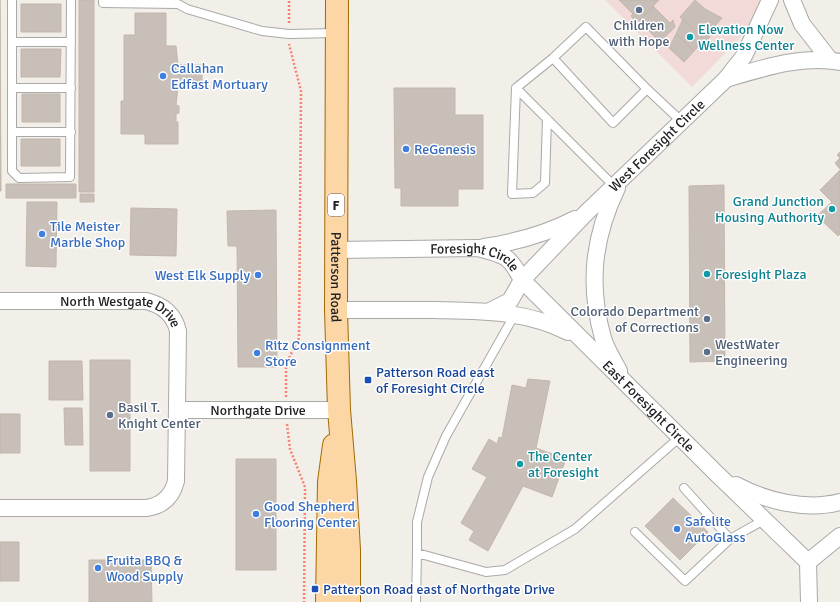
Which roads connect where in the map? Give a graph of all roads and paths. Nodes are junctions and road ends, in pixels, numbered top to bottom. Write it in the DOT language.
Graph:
graph roads {
  1 [pos="12,0"];
  2 [pos="71,0"];
  3 [pos="102,0"];
  4 [pos="289,0"];
  5 [pos="336,0"];
  6 [pos="770,0"];
  7 [pos="792,0"];
  8 [pos="336,33"];
  9 [pos="288,34"];
  10 [pos="12,42"];
  11 [pos="71,42"];
  12 [pos="553,58"];
  13 [pos="835,61"];
  14 [pos="726,80"];
  15 [pos="12,88"];
  16 [pos="71,88"];
  17 [pos="516,88"];
  18 [pos="647,89"];
  19 [pos="546,119"];
  20 [pos="681,121"];
  21 [pos="12,132"];
  22 [pos="71,132"];
  23 [pos="617,183"];
  24 [pos="587,212"];
  25 [pos="478,248"];
  26 [pos="336,250"];
  27 [pos="522,280"];
  28 [pos="0,301"];
  29 [pos="336,310"];
  30 [pos="490,311"];
  31 [pos="515,314"];
  32 [pos="580,338"];
  33 [pos="624,382"];
  34 [pos="177,410"];
  35 [pos="286,410"];
  36 [pos="339,410"];
  37 [pos="680,437"];
  38 [pos="717,474"];
  39 [pos="684,488"];
  40 [pos="840,502"];
  41 [pos="0,508"];
  42 [pos="764,520"];
  43 [pos="635,532"];
  44 [pos="840,536"];
  45 [pos="730,539"];
  46 [pos="417,553"];
  47 [pos="808,562"];
  48 [pos="304,602"];
  49 [pos="326,602"];
  50 [pos="349,602"];
  51 [pos="416,602"];
  52 [pos="809,602"];
  1 -- 10 [label="lane"];
  2 -- 11 [label="lane"];
  3 -- 9 [label="lane"];
  4 -- 9 [label="path"];
  5 -- 8 [label="main road, Patterson Road / F"];
  6 -- 14 [label="street, West Foresight Circle"];
  7 -- 13 [label="street, West Foresight Circle"];
  8 -- 9 [label="lane"];
  8 -- 26 [label="main road, Patterson Road / F"];
  9 -- 35 [label="path"];
  10 -- 11 [label="lane"];
  10 -- 15 [label="lane"];
  11 -- 16 [label="lane"];
  12 -- 17 [label="lane"];
  12 -- 18 [label="lane"];
  12 -- 18 [label="lane"];
  13 -- 14 [label="street, West Foresight Circle"];
  14 -- 20 [label="street, West Foresight Circle"];
  15 -- 16 [label="lane"];
  15 -- 21 [label="lane"];
  16 -- 22 [label="lane"];
  17 -- 19 [label="lane"];
  17 -- 19 [label="lane"];
  18 -- 20 [label="lane"];
  19 -- 23 [label="lane"];
  20 -- 23 [label="street, West Foresight Circle"];
  21 -- 22 [label="lane"];
  21 -- 22 [label="lane"];
  23 -- 24 [label="street, West Foresight Circle"];
  23 -- 33 [label="street"];
  24 -- 25 [label="street, West Foresight Circle"];
  24 -- 27 [label="street, West Foresight Circle"];
  25 -- 26 [label="street, Foresight Circle"];
  25 -- 27 [label="street, Foresight Circle"];
  26 -- 29 [label="main road, Patterson Road / F"];
  27 -- 30 [label="street, Foresight Circle"];
  27 -- 32 [label="street, East Foresight Circle"];
  28 -- 34 [label="street, North Westgate Drive"];
  29 -- 30 [label="street, Foresight Circle"];
  29 -- 36 [label="main road, Patterson Road / F"];
  30 -- 31 [label="street, East Foresight Circle"];
  31 -- 32 [label="street, East Foresight Circle"];
  31 -- 46 [label="lane"];
  32 -- 33 [label="street, East Foresight Circle"];
  33 -- 37 [label="street, East Foresight Circle"];
  34 -- 35 [label="street, Northgate Drive"];
  34 -- 41 [label="street, North Westgate Drive"];
  35 -- 36 [label="street, Northgate Drive"];
  35 -- 48 [label="path"];
  36 -- 49 [label="main road, Patterson Road / F"];
  36 -- 50 [label="main road, Patterson Road / F"];
  37 -- 38 [label="street, East Foresight Circle"];
  37 -- 46 [label="lane"];
  38 -- 40 [label="street, East Foresight Circle"];
  38 -- 42 [label="street, East Foresight Circle"];
  39 -- 45 [label="lane"];
  42 -- 45 [label="lane"];
  42 -- 47 [label="street, East Foresight Circle"];
  43 -- 45 [label="lane"];
  44 -- 47 [label="street"];
  46 -- 51 [label="lane"];
  47 -- 52 [label="street"];
}
